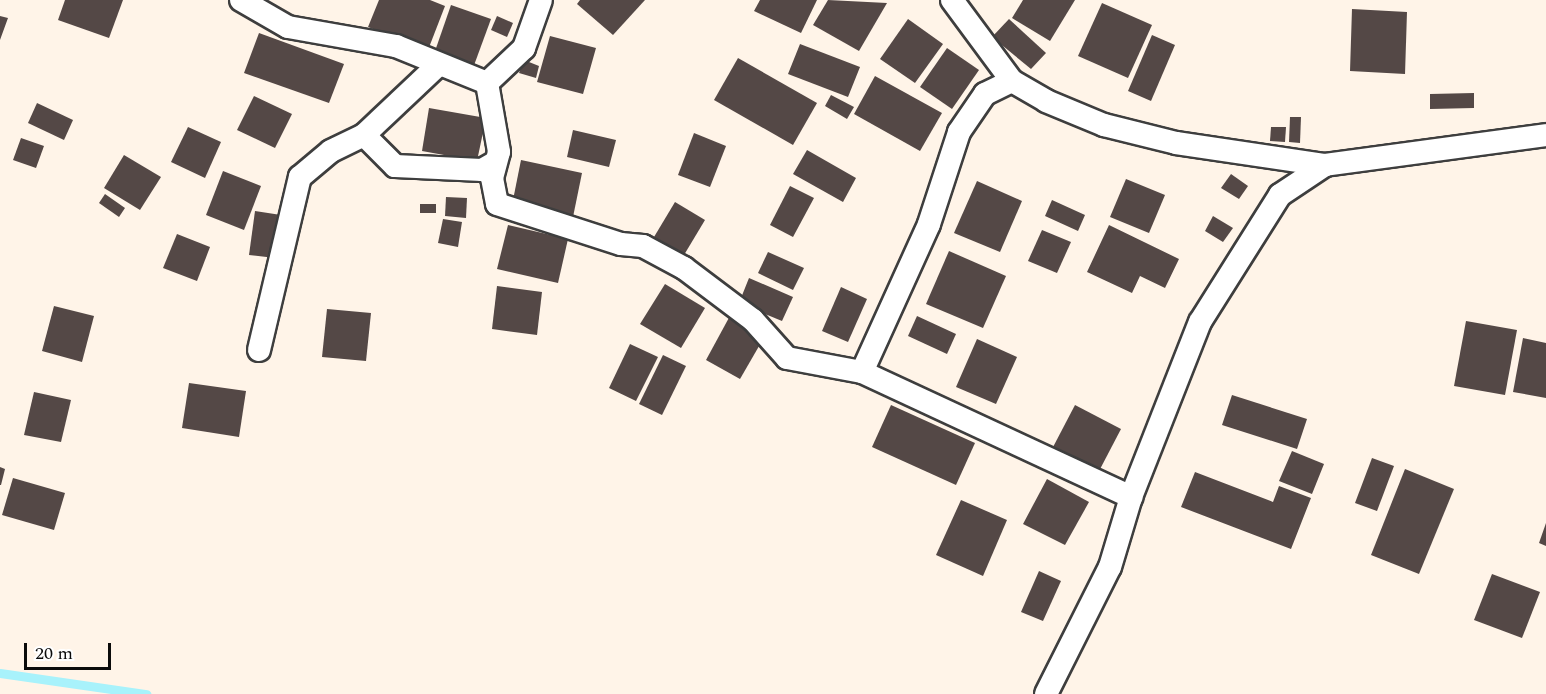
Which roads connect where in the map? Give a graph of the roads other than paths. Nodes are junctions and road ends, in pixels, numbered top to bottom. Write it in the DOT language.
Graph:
graph roads {
  1 [pos="241,0"];
  2 [pos="541,0"];
  3 [pos="952,0"];
  4 [pos="436,67"];
  5 [pos="1012,81"];
  6 [pos="487,83"];
  7 [pos="364,135"];
  8 [pos="1546,135"];
  9 [pos="494,163"];
  10 [pos="1325,165"];
  11 [pos="259,350"];
  12 [pos="862,372"];
  13 [pos="1131,497"];
  14 [pos="1046,694"];
  1 -- 4 [label="street"];
  2 -- 6 [label="street"];
  3 -- 5 [label="street"];
  4 -- 6 [label="street"];
  4 -- 7 [label="street"];
  5 -- 10 [label="street"];
  5 -- 12 [label="street"];
  6 -- 9 [label="street"];
  7 -- 9 [label="street"];
  7 -- 11 [label="street"];
  8 -- 10 [label="street"];
  9 -- 12 [label="street"];
  10 -- 13 [label="street"];
  12 -- 13 [label="street"];
  13 -- 14 [label="street"];
}
